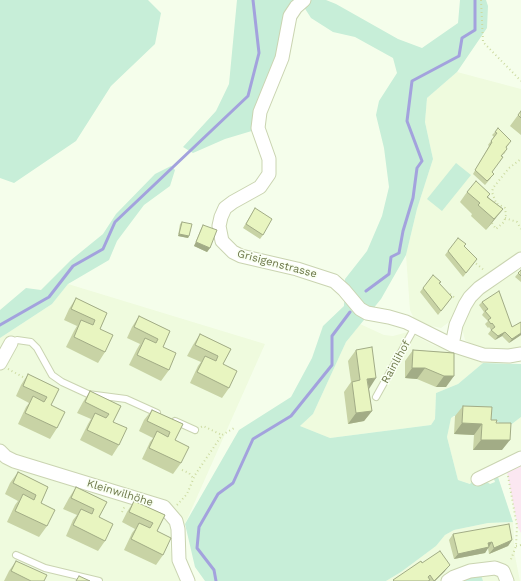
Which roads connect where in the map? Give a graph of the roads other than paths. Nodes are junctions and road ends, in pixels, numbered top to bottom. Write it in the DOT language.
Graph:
graph roads {
  1 [pos="304,0"];
  2 [pos="521,259"];
  3 [pos="415,327"];
  4 [pos="11,343"];
  5 [pos="452,345"];
  6 [pos="521,354"];
  7 [pos="3,366"];
  8 [pos="376,397"];
  9 [pos="195,430"];
  10 [pos="0,451"];
  11 [pos="521,458"];
  12 [pos="478,479"];
  13 [pos="16,555"];
  14 [pos="505,576"];
  15 [pos="99,581"];
  16 [pos="188,581"];
  17 [pos="448,581"];
  1 -- 3 [label="street, Grisigenstrasse"];
  2 -- 5 [label="street"];
  3 -- 5 [label="street, Grisigenstrasse"];
  3 -- 8 [label="lane, Rainlihof"];
  4 -- 7 [label="street"];
  4 -- 9 [label="lane"];
  5 -- 6 [label="street, Grisigenstrasse"];
  10 -- 16 [label="street, Kleinwilhöhe"];
  11 -- 12 [label="street"];
  13 -- 15 [label="lane"];
  14 -- 17 [label="street"];
}
